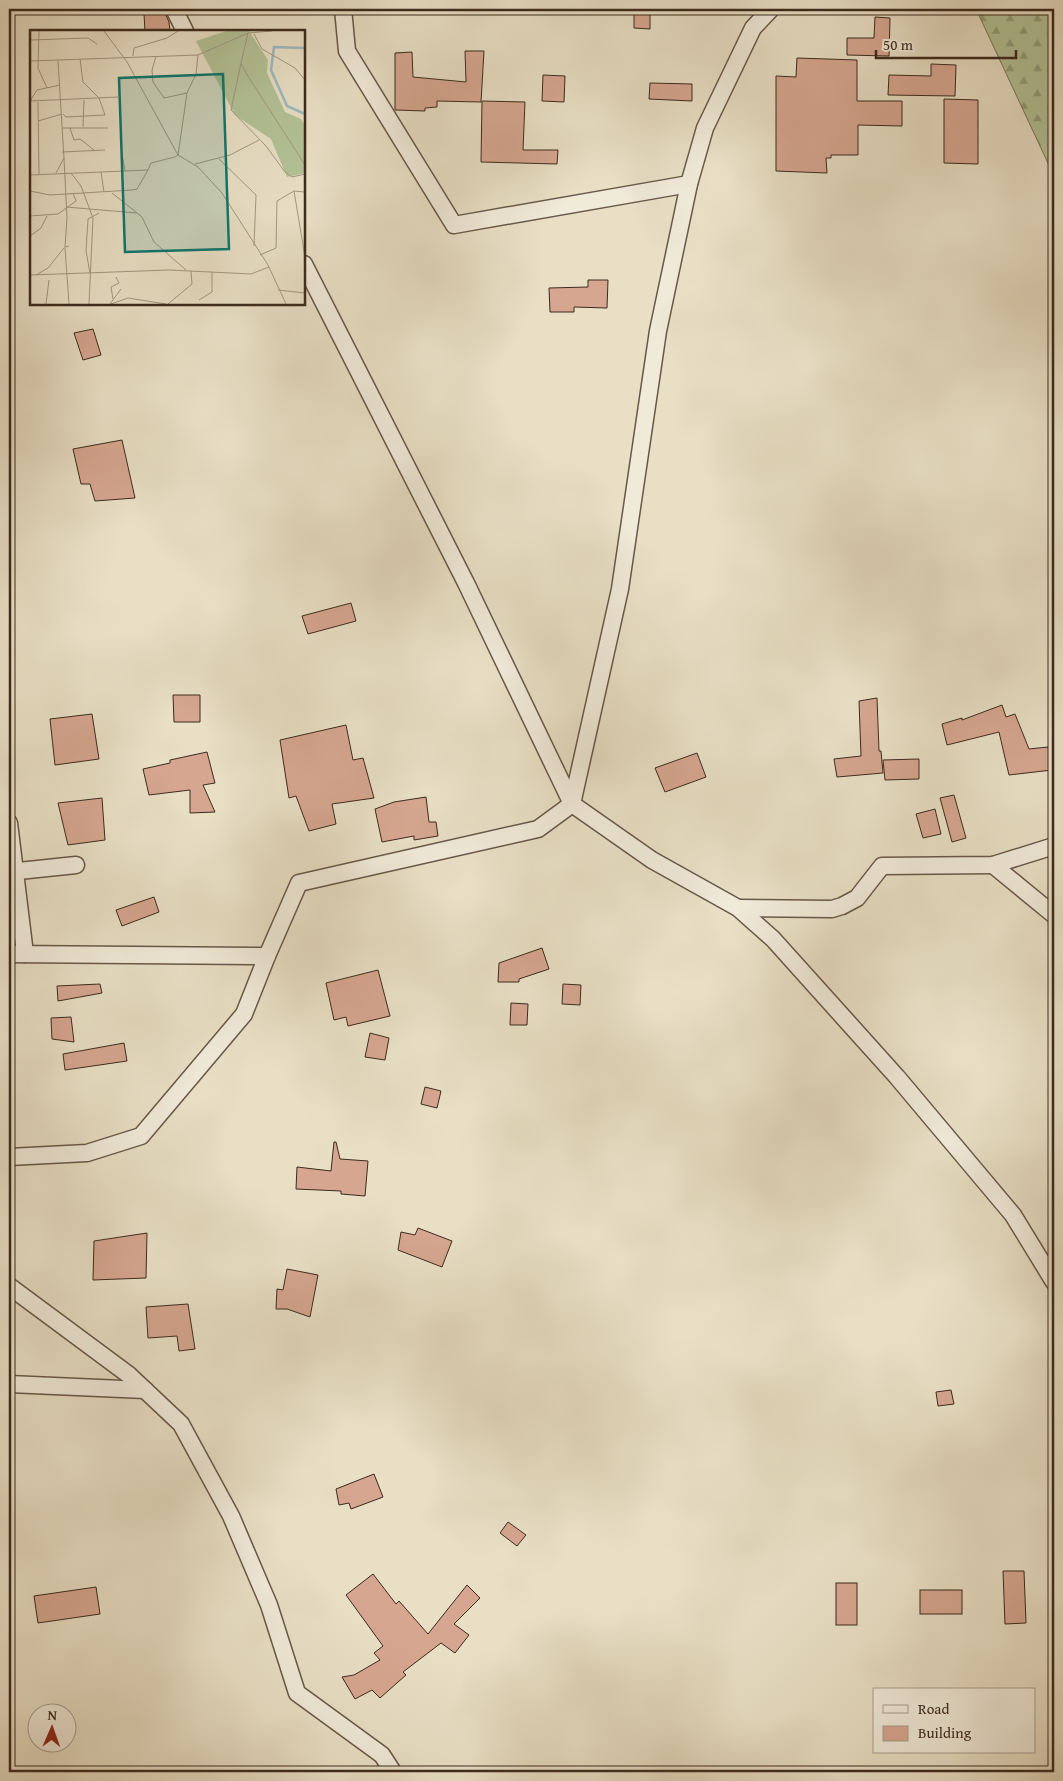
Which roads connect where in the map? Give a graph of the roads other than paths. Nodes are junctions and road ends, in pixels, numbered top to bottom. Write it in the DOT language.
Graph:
graph roads {
  1 [pos="174,9"];
  2 [pos="343,9"];
  3 [pos="771,9"];
  4 [pos="184,30"];
  5 [pos="689,184"];
  6 [pos="305,266"];
  7 [pos="572,804"];
  8 [pos="9,823"];
  9 [pos="1054,846"];
  10 [pos="76,865"];
  11 [pos="993,865"];
  12 [pos="12,872"];
  13 [pos="738,908"];
  14 [pos="1054,916"];
  15 [pos="17,954"];
  16 [pos="267,956"];
  17 [pos="9,1157"];
  18 [pos="1054,1282"];
  19 [pos="9,1286"];
  20 [pos="9,1384"];
  21 [pos="145,1390"];
  22 [pos="393,1772"];
  1 -- 4 [label="street"];
  2 -- 5 [label="street"];
  3 -- 5 [label="street"];
  5 -- 7 [label="street"];
  6 -- 7 [label="street"];
  7 -- 13 [label="street"];
  7 -- 16 [label="street"];
  8 -- 12 [label="street"];
  9 -- 11 [label="street"];
  10 -- 12 [label="street"];
  11 -- 13 [label="street"];
  11 -- 14 [label="street"];
  12 -- 15 [label="street"];
  13 -- 18 [label="street"];
  15 -- 16 [label="street"];
  16 -- 17 [label="street"];
  19 -- 21 [label="street"];
  20 -- 21 [label="street"];
  21 -- 22 [label="street"];
}
